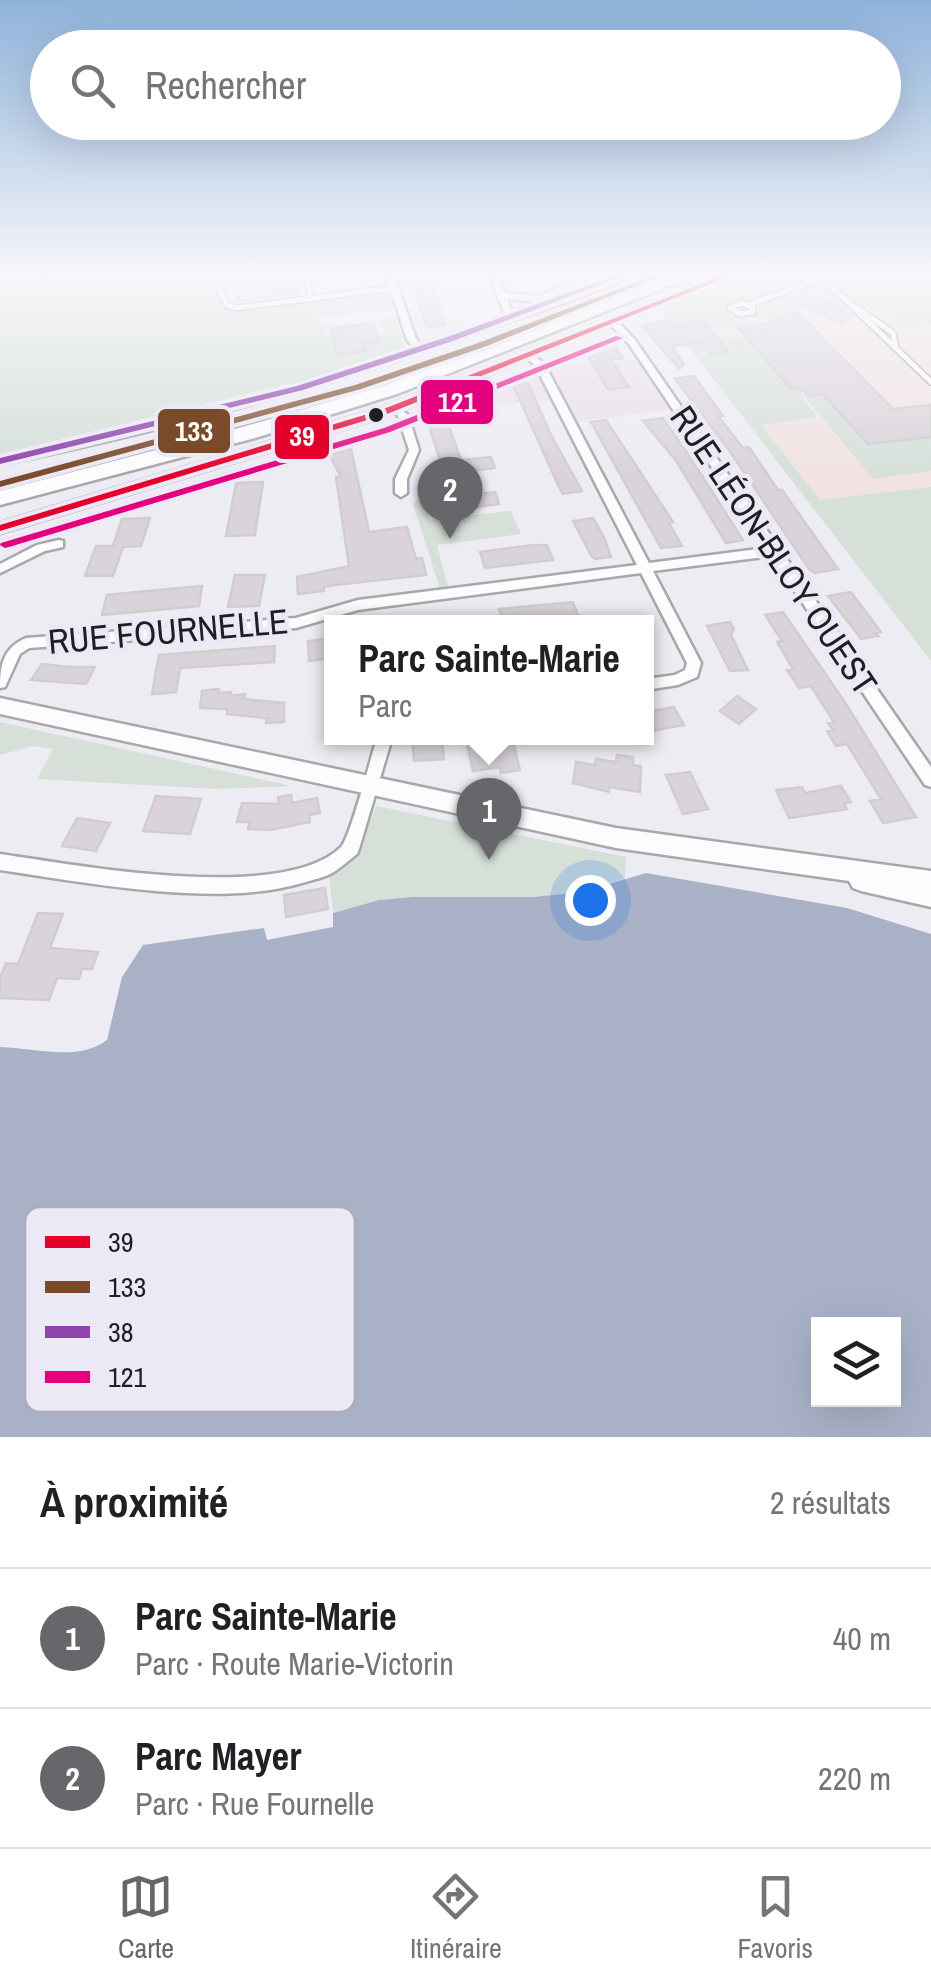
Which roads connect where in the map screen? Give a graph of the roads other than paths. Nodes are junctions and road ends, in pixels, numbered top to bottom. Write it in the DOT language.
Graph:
graph roads {
  1 [pos="411,339"];
  2 [pos="448,339"];
  3 [pos="495,339"];
  4 [pos="529,339"];
  5 [pos="573,339"];
  6 [pos="630,339"];
  7 [pos="885,339"];
  8 [pos="895,339"];
  9 [pos="420,350"];
  10 [pos="897,351"];
  11 [pos="530,357"];
  12 [pos="931,382"];
  13 [pos="396,408"];
  14 [pos="0,461"];
  15 [pos="0,484"];
  16 [pos="400,493"];
  17 [pos="0,498"];
  18 [pos="0,528"];
  19 [pos="59,544"];
  20 [pos="775,551"];
  21 [pos="0,569"];
  22 [pos="646,570"];
  23 [pos="0,683"];
  24 [pos="654,683"];
  25 [pos="0,706"];
  26 [pos="382,745"];
  27 [pos="931,780"];
  28 [pos="370,786"];
  29 [pos="0,862"];
  30 [pos="816,868"];
  31 [pos="931,882"];
  32 [pos="931,896"];
  1 -- 9 [label="street"];
  2 -- 9 [label="street"];
  3 -- 15 [label="highway"];
  4 -- 17 [label="highway"];
  5 -- 11 [label="street"];
  6 -- 20 [label="street, RUE LÉON-BLOY OUEST"];
  7 -- 10 [label="lane"];
  8 -- 10 [label="lane"];
  9 -- 14 [label="street"];
  10 -- 12 [label="lane"];
  11 -- 13 [label="street"];
  11 -- 22 [label="street"];
  13 -- 16 [label="street"];
  13 -- 18 [label="street"];
  19 -- 21 [label="street"];
  20 -- 22 [label="street, RUE FOURNELLE"];
  20 -- 27 [label="street, RUE LÉON-BLOY OUEST"];
  22 -- 23 [label="street, RUE FOURNELLE"];
  22 -- 24 [label="street"];
  25 -- 28 [label="street"];
  26 -- 28 [label="street"];
  28 -- 29 [label="street"];
  28 -- 30 [label="street"];
  30 -- 31 [label="street"];
  30 -- 32 [label="street"];
}
